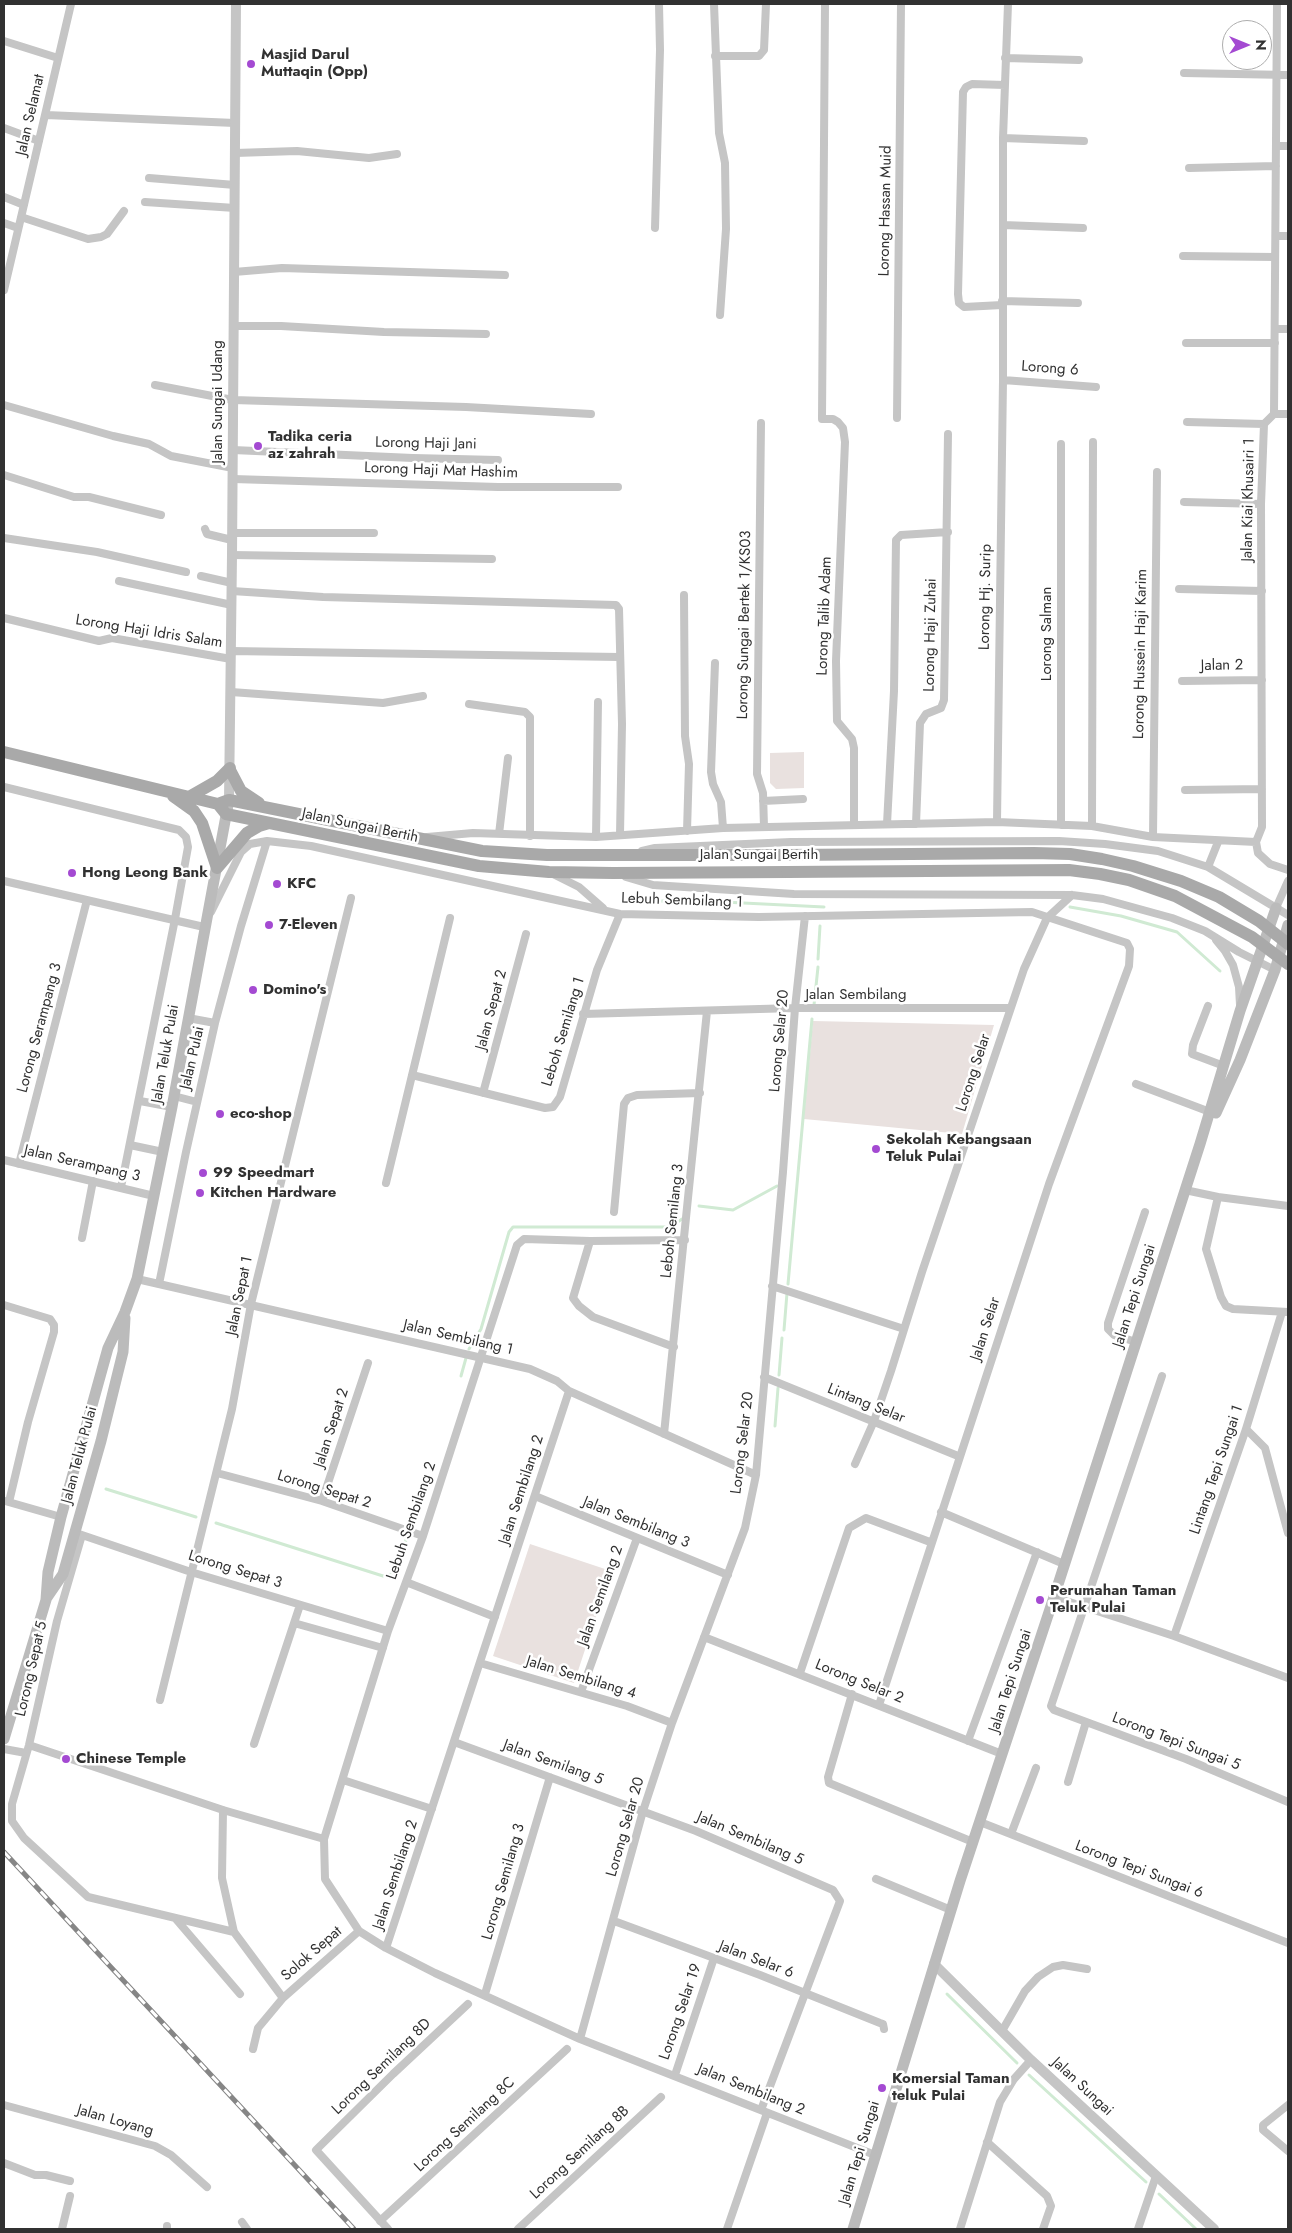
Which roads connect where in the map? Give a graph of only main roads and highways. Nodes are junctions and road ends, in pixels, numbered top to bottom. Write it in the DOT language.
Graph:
graph roads {
  1 [pos="4,752"];
  2 [pos="168,792"];
  3 [pos="189,797"];
  4 [pos="223,802"];
  5 [pos="271,808"];
  6 [pos="226,814"];
  7 [pos="269,823"];
  8 [pos="217,868"];
  9 [pos="1276,908"];
  10 [pos="1288,926"];
  11 [pos="1288,944"];
  12 [pos="1288,964"];
  13 [pos="1200,1144"];
  14 [pos="125,1312"];
  15 [pos="109,1407"];
  16 [pos="70,1482"];
  17 [pos="46,1600"];
  18 [pos="4,1739"];
  19 [pos="853,2229"];
  1 -- 2 [label="main road, Jalan Sungai Bertih"];
  2 -- 3 [label="main road, Jalan Sungai Bertih"];
  2 -- 8 [label="main road"];
  3 -- 4 [label="main road, Jalan Sungai Bertih"];
  3 -- 5 [label="main road"];
  4 -- 5 [label="main road, Jalan Sungai Bertih"];
  4 -- 6 [label="main road"];
  5 -- 11 [label="main road, Jalan Sungai Bertih, bridge"];
  6 -- 7 [label="main road, Jalan Sungai Bertih"];
  6 -- 8 [label="main road, Jalan Teluk Pulai"];
  7 -- 8 [label="main road"];
  7 -- 12 [label="main road, Jalan Sungai Bertih, bridge"];
  8 -- 14 [label="main road, Jalan Teluk Pulai"];
  9 -- 13 [label="main road, Jalan Tepi Sungai"];
  10 -- 13 [label="main road, Jalan Tepi Sungai"];
  13 -- 19 [label="main road, Jalan Tepi Sungai"];
  14 -- 15 [label="main road, Jalan Teluk Pulai"];
  14 -- 16 [label="main road, Jalan Teluk Pulai"];
  15 -- 16 [label="main road"];
  15 -- 17 [label="main road, Jalan Teluk Pulai"];
  16 -- 17 [label="main road, Jalan Teluk Pulai"];
  17 -- 18 [label="main road, Jalan Teluk Pulai"];
}
